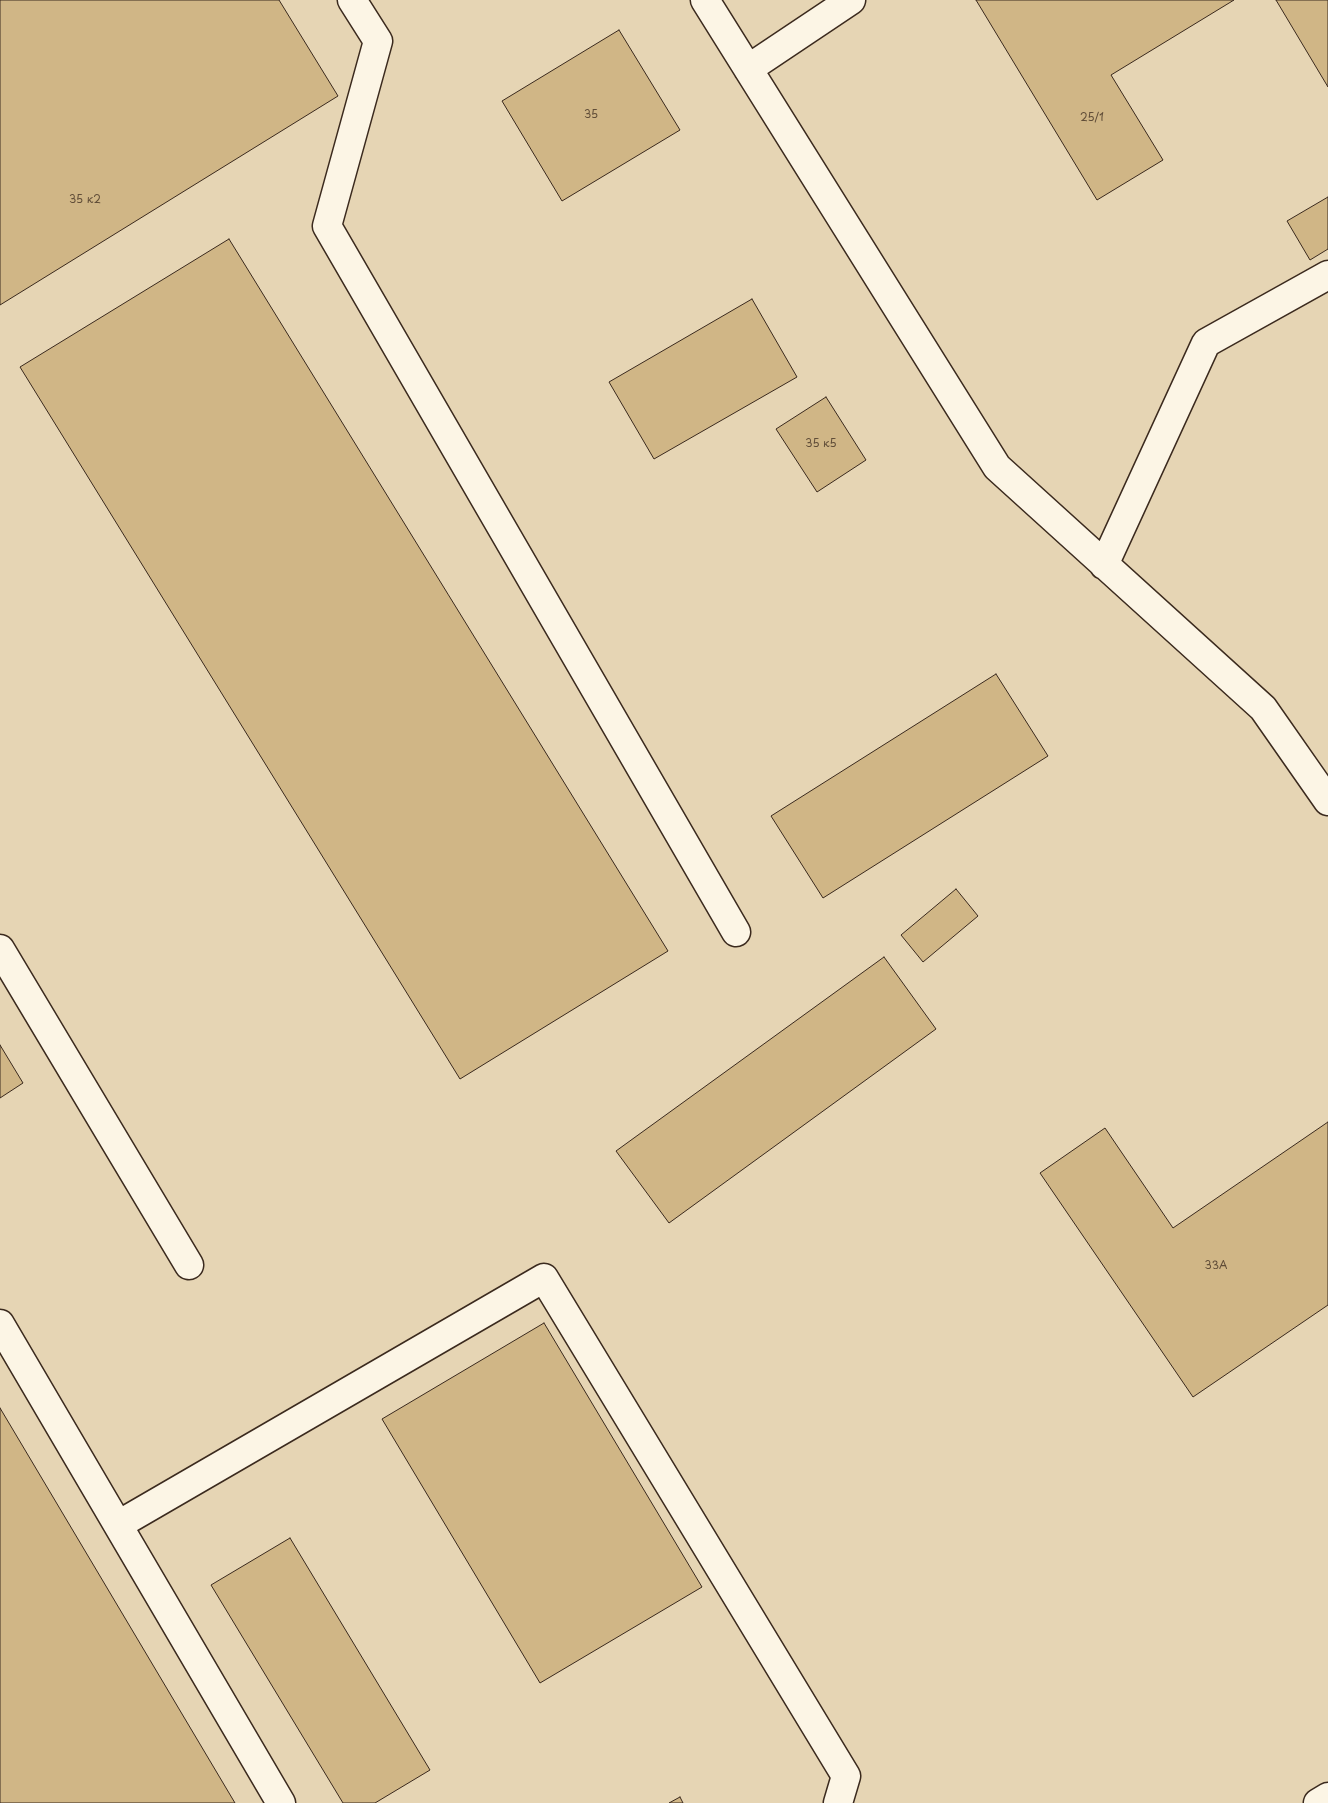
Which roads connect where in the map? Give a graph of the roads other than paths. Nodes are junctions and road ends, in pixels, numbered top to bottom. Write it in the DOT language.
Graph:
graph roads {
  1 [pos="352,0"];
  2 [pos="705,0"];
  3 [pos="851,0"];
  4 [pos="748,69"];
  5 [pos="1328,275"];
  6 [pos="1104,564"];
  7 [pos="1328,801"];
  8 [pos="736,932"];
  9 [pos="0,949"];
  10 [pos="189,1265"];
  11 [pos="0,1324"];
  12 [pos="118,1525"];
  13 [pos="1328,1797"];
  14 [pos="281,1803"];
  15 [pos="838,1803"];
  16 [pos="1318,1803"];
  1 -- 8 [label="street"];
  2 -- 4 [label="street"];
  3 -- 4 [label="street"];
  4 -- 6 [label="street"];
  5 -- 6 [label="street"];
  6 -- 7 [label="street"];
  9 -- 10 [label="street"];
  11 -- 12 [label="street"];
  12 -- 14 [label="street"];
  12 -- 15 [label="street"];
  13 -- 16 [label="street"];
}
